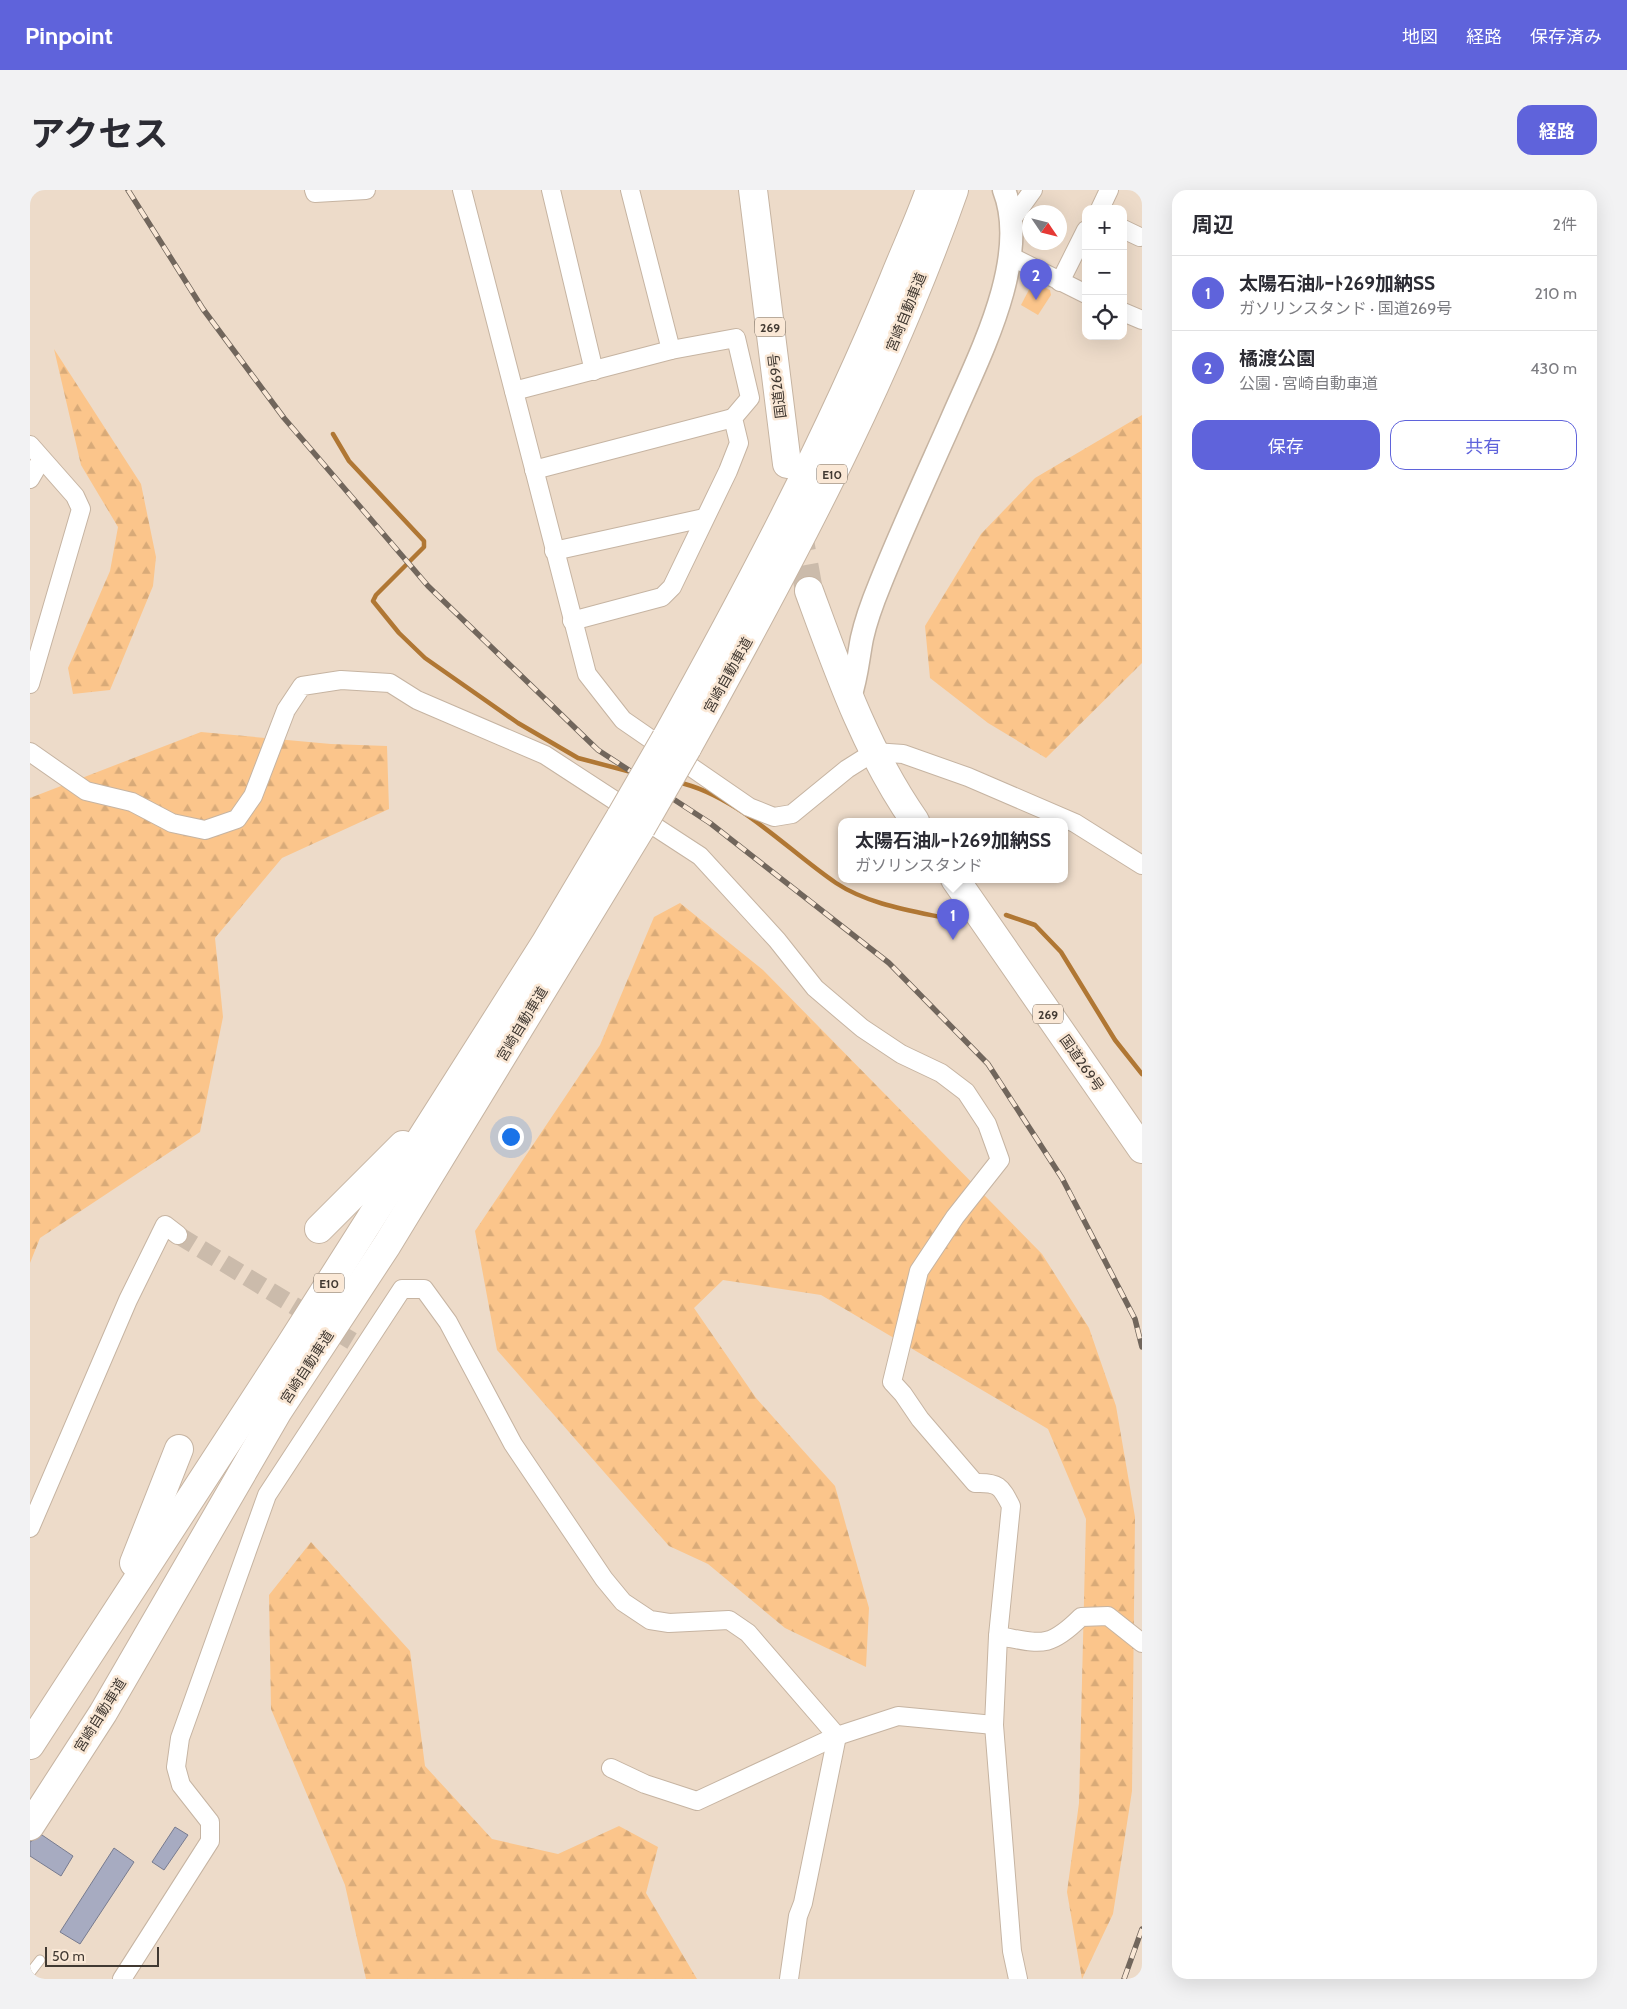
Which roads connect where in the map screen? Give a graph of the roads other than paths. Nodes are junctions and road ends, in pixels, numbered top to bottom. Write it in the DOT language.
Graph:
graph roads {
  1 [pos="314,190"];
  2 [pos="366,190"];
  3 [pos="462,190"];
  4 [pos="550,190"];
  5 [pos="630,190"];
  6 [pos="753,190"];
  7 [pos="930,190"];
  8 [pos="954,190"];
  9 [pos="1004,190"];
  10 [pos="1033,190"];
  11 [pos="1109,190"];
  12 [pos="1102,205"];
  13 [pos="1010,222"];
  14 [pos="1127,231"];
  15 [pos="1140,237"];
  16 [pos="1082,238"];
  17 [pos="1010,256"];
  18 [pos="1060,282"];
  19 [pos="1082,292"];
  20 [pos="1127,314"];
  21 [pos="1142,320"];
  22 [pos="671,350"];
  23 [pos="594,371"];
  24 [pos="514,391"];
  25 [pos="733,418"];
  26 [pos="30,445"];
  27 [pos="41,460"];
  28 [pos="786,464"];
  29 [pos="534,470"];
  30 [pos="30,479"];
  31 [pos="704,518"];
  32 [pos="554,551"];
  33 [pos="809,591"];
  34 [pos="572,621"];
  35 [pos="30,684"];
  36 [pos="850,697"];
  37 [pos="677,743"];
  38 [pos="30,752"];
  39 [pos="874,752"];
  40 [pos="913,818"];
  41 [pos="1063,818"];
  42 [pos="1068,820"];
  43 [pos="631,822"];
  44 [pos="1142,865"];
  45 [pos="958,883"];
  46 [pos="436,1112"];
  47 [pos="1142,1149"];
  48 [pos="319,1229"];
  49 [pos="178,1234"];
  50 [pos="179,1449"];
  51 [pos="30,1528"];
  52 [pos="111,1620"];
  53 [pos="998,1636"];
  54 [pos="1142,1643"];
  55 [pos="994,1725"];
  56 [pos="837,1736"];
  57 [pos="30,1745"];
  58 [pos="611,1768"];
  59 [pos="30,1826"];
  60 [pos="40,1960"];
  61 [pos="30,1973"];
  62 [pos="122,1979"];
  63 [pos="789,1979"];
  64 [pos="1018,1979"];
  1 -- 2 [label="street"];
  3 -- 24 [label="street"];
  4 -- 23 [label="street"];
  5 -- 22 [label="street"];
  6 -- 28 [label="highway, 国道269号 / 269"];
  7 -- 37 [label="highway, 宮崎自動車道 / E10"];
  8 -- 37 [label="highway, 宮崎自動車道 / E10"];
  9 -- 13 [label="street"];
  10 -- 13 [label="street"];
  11 -- 12 [label="street"];
  13 -- 17 [label="street"];
  14 -- 15 [label="street"];
  16 -- 18 [label="street"];
  17 -- 18 [label="street"];
  17 -- 36 [label="street"];
  18 -- 19 [label="street"];
  20 -- 21 [label="street"];
  22 -- 23 [label="street"];
  22 -- 25 [label="street"];
  23 -- 24 [label="street"];
  24 -- 29 [label="street"];
  25 -- 29 [label="street"];
  25 -- 31 [label="street"];
  26 -- 27 [label="street"];
  27 -- 30 [label="street"];
  27 -- 35 [label="street"];
  29 -- 32 [label="street"];
  31 -- 32 [label="street"];
  31 -- 34 [label="street"];
  32 -- 34 [label="street"];
  33 -- 36 [label="highway"];
  34 -- 39 [label="street"];
  36 -- 39 [label="highway"];
  37 -- 43 [label="highway, 宮崎自動車道 / E10, bridge"];
  38 -- 53 [label="street"];
  39 -- 40 [label="highway"];
  39 -- 41 [label="street"];
  42 -- 44 [label="street"];
  43 -- 46 [label="highway, 宮崎自動車道 / E10"];
  43 -- 59 [label="highway, 宮崎自動車道 / E10"];
  45 -- 47 [label="highway, 国道269号 / 269"];
  46 -- 48 [label="highway"];
  46 -- 52 [label="highway, 宮崎自動車道 / E10"];
  49 -- 51 [label="street"];
  50 -- 52 [label="highway"];
  52 -- 57 [label="highway, 宮崎自動車道 / E10"];
  53 -- 54 [label="street"];
  53 -- 55 [label="street"];
  55 -- 56 [label="street"];
  55 -- 64 [label="street"];
  56 -- 58 [label="street"];
  56 -- 62 [label="street"];
  56 -- 63 [label="street"];
  60 -- 61 [label="lane"];
}
